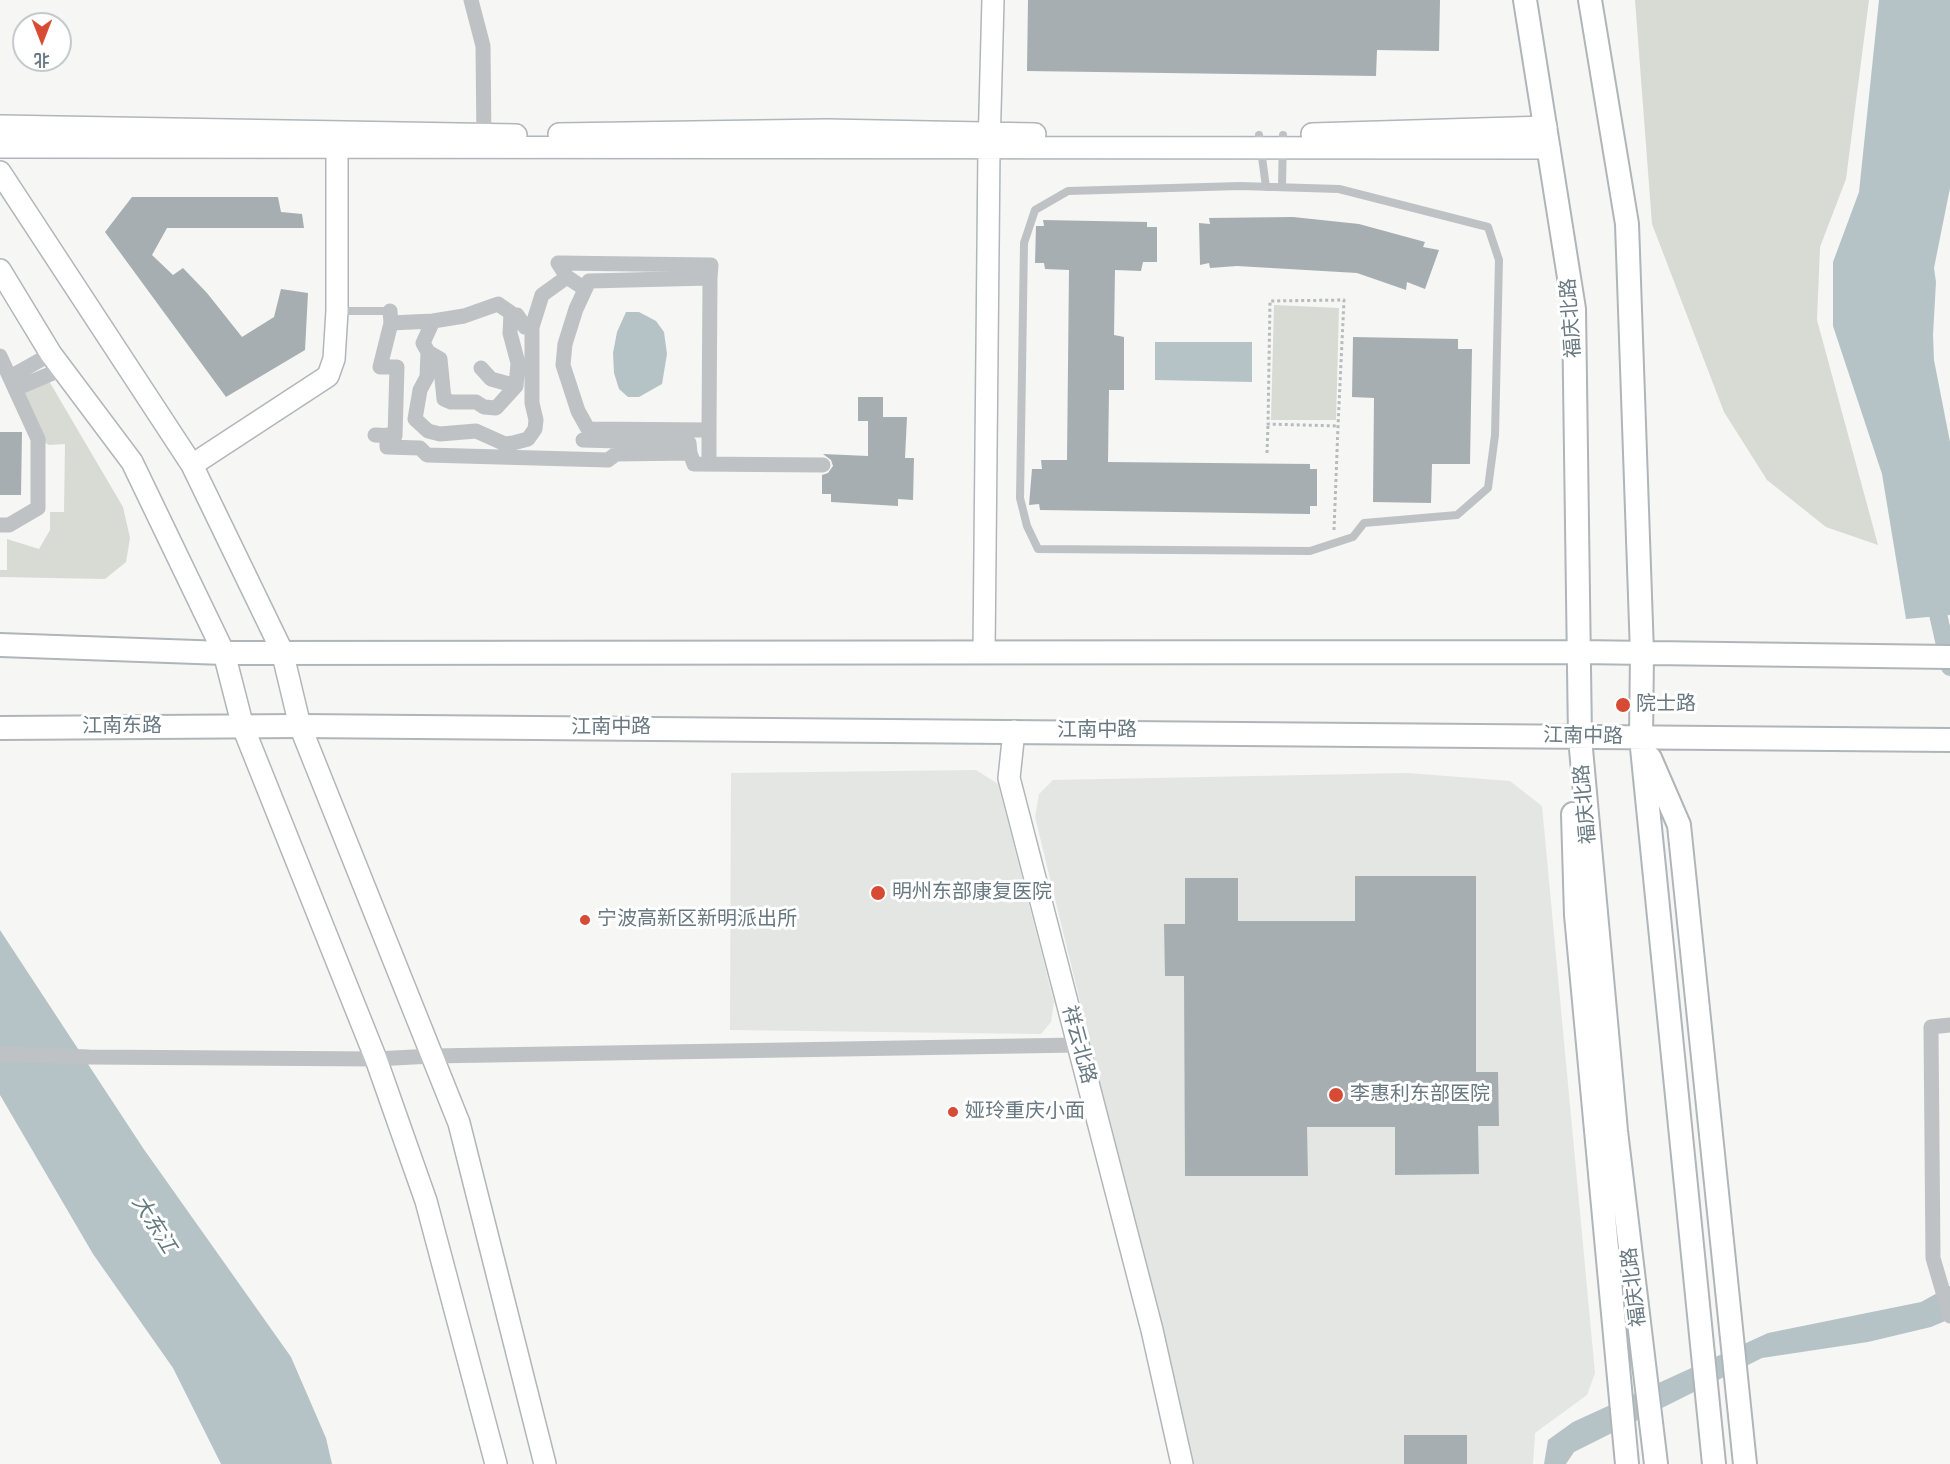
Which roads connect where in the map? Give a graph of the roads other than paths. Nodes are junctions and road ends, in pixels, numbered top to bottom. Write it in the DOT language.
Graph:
graph roads {
  1 [pos="471,0"];
  2 [pos="993,0"];
  3 [pos="1525,0"];
  4 [pos="1590,0"];
  5 [pos="0,126"];
  6 [pos="1547,137"];
  7 [pos="484,141"];
  8 [pos="989,141"];
  9 [pos="1283,141"];
  10 [pos="1260,142"];
  11 [pos="0,147"];
  12 [pos="337,149"];
  13 [pos="0,172"];
  14 [pos="1266,187"];
  15 [pos="1282,187"];
  16 [pos="0,270"];
  17 [pos="567,278"];
  18 [pos="710,278"];
  19 [pos="585,289"];
  20 [pos="337,311"];
  21 [pos="511,316"];
  22 [pos="391,317"];
  23 [pos="433,321"];
  24 [pos="532,327"];
  25 [pos="428,352"];
  26 [pos="0,356"];
  27 [pos="56,361"];
  28 [pos="481,368"];
  29 [pos="12,383"];
  30 [pos="516,386"];
  31 [pos="709,430"];
  32 [pos="583,440"];
  33 [pos="690,453"];
  34 [pos="709,464"];
  35 [pos="192,465"];
  36 [pos="823,465"];
  37 [pos="0,525"];
  38 [pos="0,645"];
  39 [pos="282,651"];
  40 [pos="984,652"];
  41 [pos="1577,652"];
  42 [pos="224,653"];
  43 [pos="1642,653"];
  44 [pos="1950,657"];
  45 [pos="300,726"];
  46 [pos="243,727"];
  47 [pos="0,728"];
  48 [pos="1014,731"];
  49 [pos="1580,738"];
  50 [pos="1641,738"];
  51 [pos="1950,740"];
  52 [pos="1950,1025"];
  53 [pos="1078,1045"];
  54 [pos="0,1054"];
  55 [pos="432,1056"];
  56 [pos="376,1059"];
  57 [pos="1950,1316"];
  58 [pos="496,1464"];
  59 [pos="545,1464"];
  60 [pos="1182,1464"];
  61 [pos="1627,1464"];
  62 [pos="1656,1464"];
  63 [pos="1714,1464"];
  64 [pos="1744,1464"];
  1 -- 7 [label="street"];
  2 -- 8 [label="street"];
  3 -- 6 [label="main road, 福庆北路"];
  4 -- 43 [label="main road"];
  5 -- 7 [label="street"];
  6 -- 9 [label="street"];
  6 -- 41 [label="main road, 福庆北路"];
  7 -- 8 [label="street"];
  7 -- 12 [label="street"];
  8 -- 10 [label="street"];
  8 -- 40 [label="street"];
  9 -- 10 [label="street"];
  9 -- 15 [label="lane"];
  10 -- 14 [label="lane"];
  11 -- 12 [label="street"];
  12 -- 20 [label="street"];
  13 -- 35 [label="street"];
  14 -- 15 [label="lane"];
  14 -- 15 [label="lane"];
  16 -- 27 [label="street"];
  17 -- 18 [label="street"];
  17 -- 19 [label="street"];
  17 -- 24 [label="street"];
  18 -- 19 [label="street"];
  18 -- 31 [label="street"];
  19 -- 31 [label="street"];
  20 -- 22 [label="lane"];
  20 -- 35 [label="street"];
  21 -- 23 [label="street"];
  21 -- 24 [label="street"];
  21 -- 30 [label="street"];
  22 -- 23 [label="street"];
  22 -- 33 [label="street"];
  23 -- 25 [label="street"];
  24 -- 25 [label="street"];
  25 -- 30 [label="street"];
  26 -- 29 [label="street"];
  27 -- 29 [label="street"];
  27 -- 42 [label="street"];
  28 -- 30 [label="street"];
  29 -- 37 [label="street"];
  31 -- 34 [label="street"];
  32 -- 33 [label="street"];
  33 -- 34 [label="street"];
  34 -- 36 [label="street"];
  35 -- 39 [label="street"];
  38 -- 42 [label="main road"];
  39 -- 40 [label="main road"];
  39 -- 42 [label="main road"];
  39 -- 45 [label="street"];
  40 -- 41 [label="main road"];
  41 -- 43 [label="main road"];
  41 -- 49 [label="main road, 福庆北路"];
  42 -- 46 [label="street"];
  43 -- 44 [label="main road"];
  43 -- 50 [label="main road"];
  45 -- 46 [label="main road, 江南中路"];
  45 -- 48 [label="main road, 江南中路"];
  45 -- 55 [label="street"];
  46 -- 47 [label="main road, 江南东路"];
  46 -- 56 [label="street"];
  48 -- 49 [label="main road, 江南中路"];
  48 -- 53 [label="street, 祥云北路"];
  49 -- 50 [label="main road, 江南中路"];
  49 -- 61 [label="main road"];
  49 -- 62 [label="main road, 福庆北路"];
  50 -- 51 [label="main road, 江南中路"];
  50 -- 63 [label="main road"];
  50 -- 64 [label="main road"];
  52 -- 57 [label="street"];
  53 -- 55 [label="street"];
  53 -- 60 [label="street, 祥云北路"];
  54 -- 56 [label="street"];
  55 -- 56 [label="street"];
  55 -- 59 [label="street"];
  56 -- 58 [label="street"];
}
